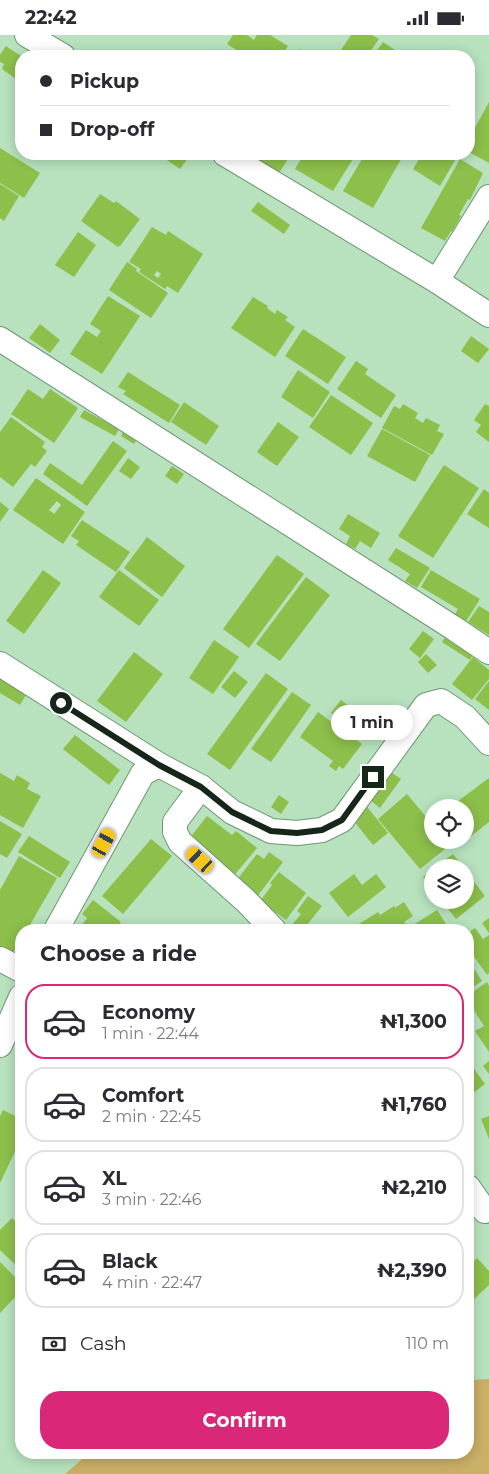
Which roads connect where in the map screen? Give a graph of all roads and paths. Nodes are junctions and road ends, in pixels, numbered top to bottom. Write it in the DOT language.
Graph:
graph roads {
  1 [pos="27,35"];
  2 [pos="53,50"];
  3 [pos="235,160"];
  4 [pos="489,197"];
  5 [pos="437,281"];
  6 [pos="489,315"];
  7 [pos="0,339"];
  8 [pos="489,652"];
  9 [pos="0,665"];
  10 [pos="489,743"];
  11 [pos="159,765"];
  12 [pos="201,787"];
  13 [pos="59,924"];
  14 [pos="268,924"];
  15 [pos="0,959"];
  16 [pos="15,967"];
  17 [pos="15,1011"];
  18 [pos="0,1045"];
  19 [pos="474,1195"];
  20 [pos="485,1211"];
  1 -- 2 [label="street"];
  3 -- 5 [label="street"];
  4 -- 5 [label="street"];
  5 -- 6 [label="street"];
  7 -- 8 [label="street"];
  9 -- 11 [label="street"];
  10 -- 12 [label="street"];
  11 -- 12 [label="street"];
  11 -- 13 [label="street"];
  12 -- 14 [label="street"];
  15 -- 16 [label="street"];
  17 -- 18 [label="street"];
  19 -- 20 [label="street"];
}
